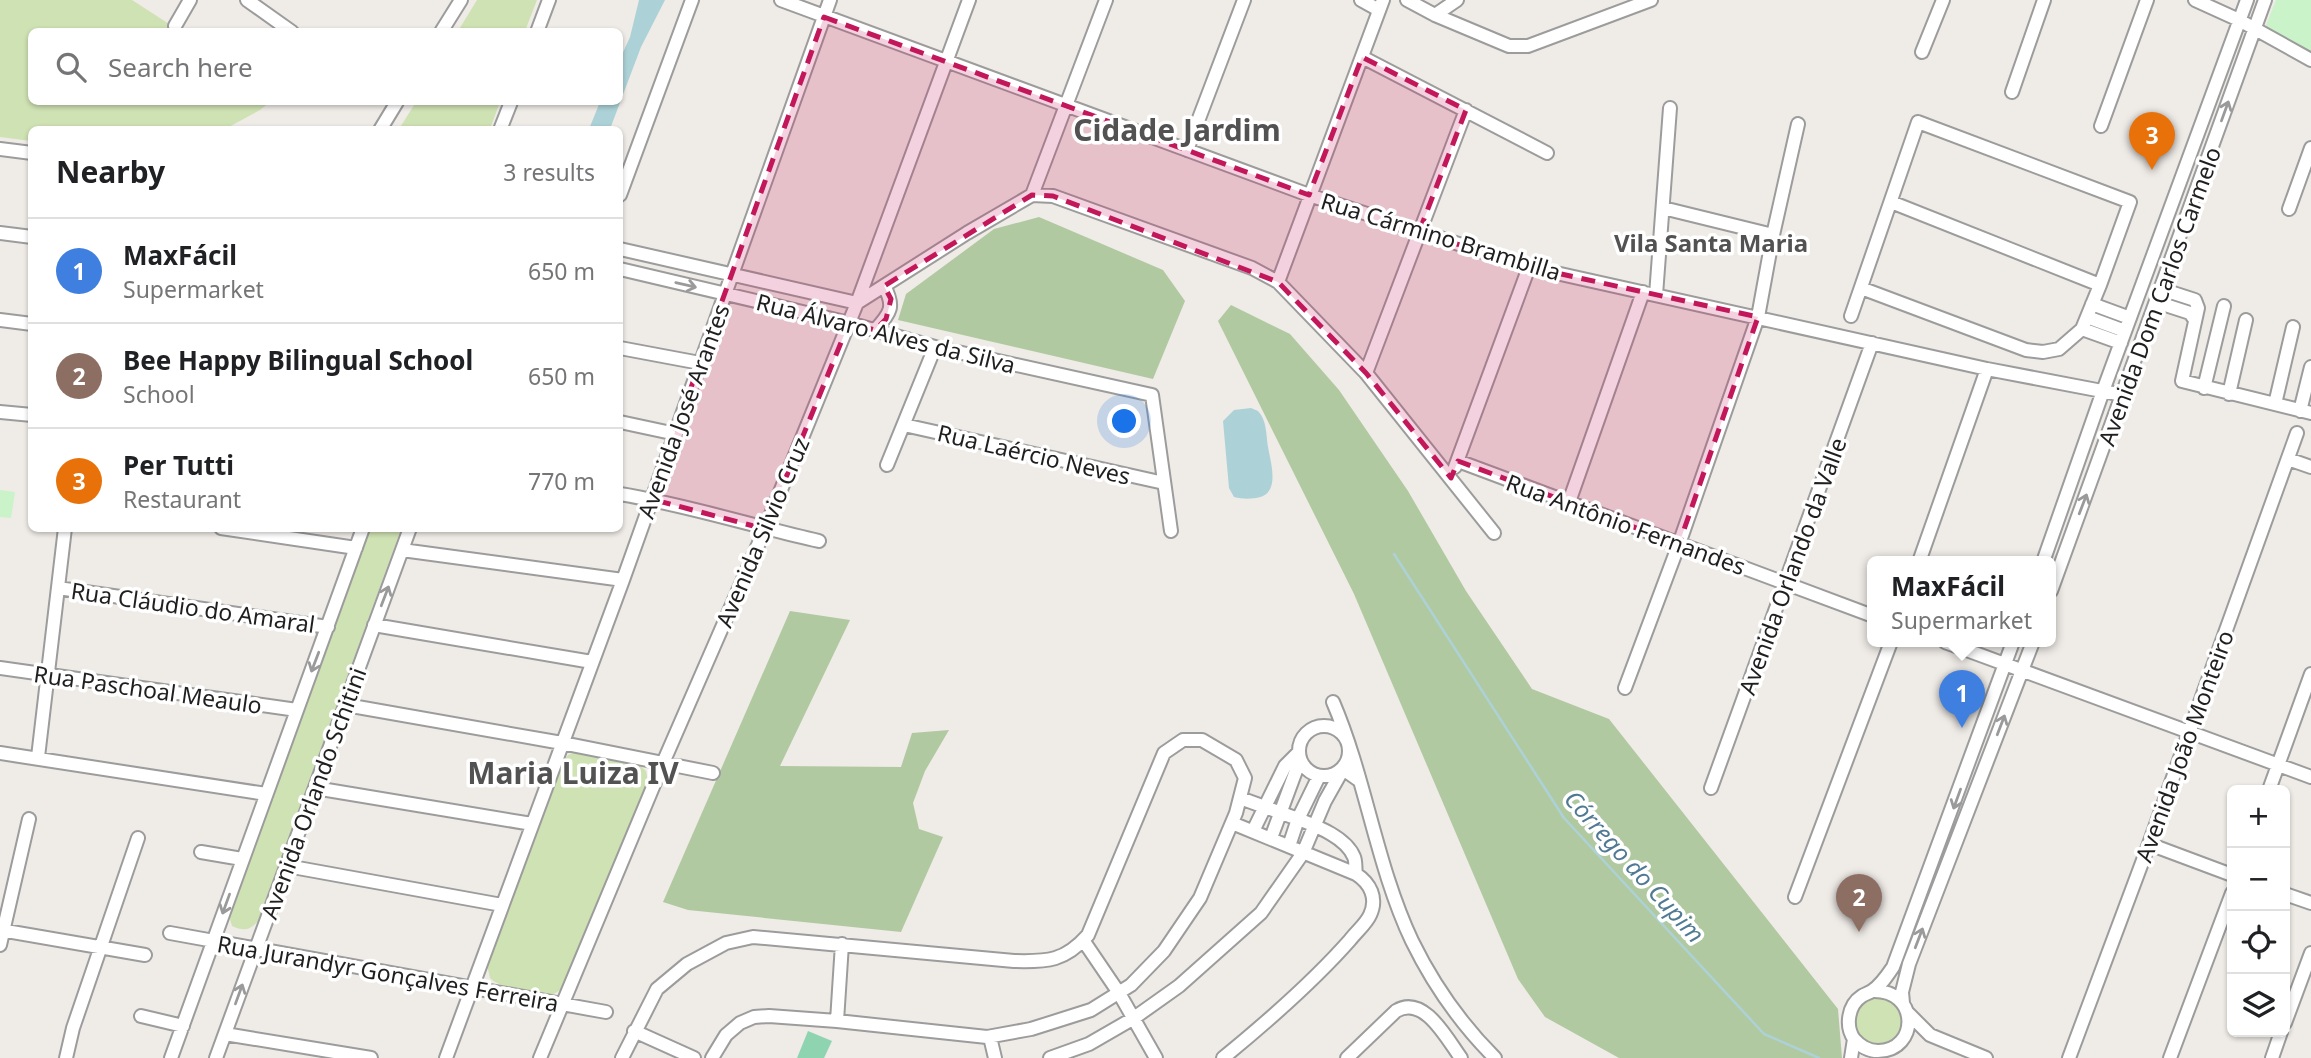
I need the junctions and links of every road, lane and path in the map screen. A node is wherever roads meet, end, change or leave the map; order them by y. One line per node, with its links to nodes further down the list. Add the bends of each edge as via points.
1 (190, 0): 25 (street)
2 (247, 0): 26 (street)
3 (461, 0): 27 (street)
4 (549, 0): 28 (street)
5 (692, 0): 51 (street)
6 (781, 0): 23 (street, Rua Cármino Brambilla)
7 (830, 0): 23 (street, Avenida José Arantes)
8 (969, 0): 32 (street, Avenida Silvio Cruz)
9 (1106, 0): 37 (street)
10 (1244, 0): 46 (street)
11 (1361, 0): 21 (street)
12 (1407, 0): 22 (street)
13 (1457, 0): 22 (street)
14 (1651, 0): 22 (street, via 1528,46 1509,46)
15 (1943, 0): 30 (street)
16 (2044, 0): 34 (street)
17 (2147, 0): 43 (street)
18 (2195, 0): 24 (street)
19 (2247, 0): 24 (street, Avenida Dom Carlos Carmelo)
20 (2265, 0): 29 (street, Avenida Dom Carlos Carmelo)
21 (1381, 5): 31 (street)
22 (1435, 15)
23 (824, 17): 32 (street, Rua Cármino Brambilla); 64 (street, Avenida José Arantes)
24 (2239, 20): 29 (street); 49 (street, Avenida Dom Carlos Carmelo)
25 (175, 26)
26 (286, 28)
27 (444, 28)
28 (538, 28)
29 (2255, 29): 33 (street); 50 (street, Avenida Dom Carlos Carmelo, one-way to 29)
30 (1922, 52)
31 (1362, 57): 39 (street); 53 (street)
32 (946, 60): 37 (street, Rua Cármino Brambilla); 73 (street, Avenida Silvio Cruz)
33 (2311, 60)
34 (2012, 92)
35 (393, 105): 41 (street)
36 (509, 105): 42 (street)
37 (1066, 105): 46 (street, Rua Cármino Brambilla); 52 (street)
38 (1670, 108): 55 (street)
39 (1466, 110): 48 (street); 57 (street)
40 (1798, 124): 59 (street)
41 (382, 126)
42 (501, 126)
43 (2101, 126)
44 (2311, 148): 56 (street)
45 (0, 149): 47 (street)
46 (1187, 150): 53 (street, Rua Cármino Brambilla)
47 (28, 152)
48 (1547, 153)
49 (2185, 169): 50 (street); 78 (street, Avenida Dom Carlos Carmelo)
50 (2202, 175): 69 (street, Avenida Dom Carlos Carmelo)
51 (623, 187)
52 (1032, 195): 65 (street, via 1054,196); 67 (street)
53 (1309, 195): 57 (street, Rua Cármino Brambilla); 65 (street)
54 (1891, 202): 66 (street); 66 (street, via 1919,122 2130,202); 68 (street)
55 (1663, 208): 59 (street); 70 (street)
56 (2289, 209)
57 (1419, 232): 62 (street, Rua Cármino Brambilla); 93 (street)
58 (0, 233): 60 (street)
59 (1773, 235): 76 (street)
60 (28, 236)
61 (623, 250): 64 (street)
62 (1529, 267): 70 (street, Rua Cármino Brambilla); 107 (street)
63 (623, 270): 71 (street, Rua Álvaro Alves da Silva, one-way to 71)
64 (730, 276): 71 (street, Avenida José Arantes); 73 (street)
65 (1278, 282): 93 (street)
66 (2100, 285): 77 (street)
67 (884, 286): 73 (street); 85 (street, via 891,299 890,310)
68 (1861, 288): 75 (street); 77 (street, via 2026,350 2059,349)
69 (2161, 289): 72 (street, Avenida Dom Carlos Carmelo); 80 (street, via 2196,301)
70 (1649, 294): 76 (street, Rua Cármino Brambilla); 114 (street)
71 (725, 295): 82 (street, Rua Álvaro Alves da Silva); 90 (street, Avenida José Arantes)
72 (2156, 302): 80 (street, via 2190,313); 97 (street, Avenida Dom Carlos Carmelo)
73 (857, 303): 82 (street, Avenida Silvio Cruz)
74 (2224, 306): 94 (street)
75 (1852, 316)
76 (1758, 317): 87 (street, Rua Cármino Brambilla); 124 (street)
77 (2087, 317): 78 (street); 86 (street)
78 (2130, 318): 86 (street, Avenida Dom Carlos Carmelo)
79 (0, 320): 83 (street)
80 (2195, 320): 94 (street, via 2182,381)
81 (2246, 320): 96 (street)
82 (849, 323): 85 (street, Rua Álvaro Alves da Silva); 115 (street, Avenida Silvio Cruz)
83 (28, 324)
84 (2294, 327): 98 (street)
85 (875, 330): 88 (street, Rua Álvaro Alves da Silva)
86 (2123, 337): 95 (street, Avenida Dom Carlos Carmelo)
87 (1872, 343): 92 (street, Rua Cármino Brambilla); 132 (street, Avenida Orlando da Valle)
88 (935, 347): 103 (street); 111 (street, Rua Álvaro Alves da Silva, via 1152,396)
89 (623, 349): 90 (street)
90 (699, 363): 105 (street, Avenida José Arantes)
91 (2311, 367): 100 (street)
92 (1987, 369): 95 (street, Rua Cármino Brambilla); 128 (street)
93 (1366, 373): 110 (street)
94 (2204, 388): 96 (street)
95 (2103, 391): 97 (street, Rua Cármino Brambilla); 123 (street, Avenida Dom Carlos Carmelo)
96 (2228, 394): 98 (street)
97 (2123, 396): 126 (street, Avenida Dom Carlos Carmelo, one-way to 97)
98 (2275, 404): 100 (street)
99 (0, 412): 101 (street)
100 (2306, 412)
101 (28, 415)
102 (623, 423): 105 (street)
103 (904, 425): 108 (street); 111 (street, Rua Laércio Neves)
104 (2297, 433): 106 (street, Avenida João Monteiro)
105 (676, 434): 113 (street, Avenida José Arantes)
106 (2288, 459): 109 (street); 151 (street, Avenida João Monteiro)
107 (1458, 461): 110 (street); 114 (street, Rua Antônio Fernandes)
108 (887, 465)
109 (2311, 467)
110 (1451, 478): 121 (street)
111 (1164, 483): 116 (street)
112 (623, 494): 113 (street)
113 (651, 499): 115 (street); 131 (street, Avenida José Arantes)
114 (1569, 502): 124 (street, Rua Antônio Fernandes)
115 (765, 529): 122 (street); 157 (street, Avenida Silvio Cruz)
116 (1171, 531)
117 (65, 532): 133 (street)
118 (248, 532): 125 (street)
119 (362, 532): 125 (street, Avenida Orlando Schitini)
120 (409, 532): 127 (street, Avenida Orlando Schitini)
121 (1494, 533)
122 (819, 541)
123 (2050, 542): 126 (street); 129 (street, Avenida Dom Carlos Carmelo)
124 (1679, 544): 132 (street, Rua Antônio Fernandes); 147 (street)
125 (356, 548): 136 (street, Avenida Orlando Schitini)
126 (2067, 548): 130 (street, Avenida Dom Carlos Carmelo)
127 (402, 550): 131 (street); 135 (street, Avenida Orlando Schitini, one-way to 127)
128 (1921, 556)
129 (2045, 556)
130 (2056, 578)
131 (623, 580): 141 (street, Avenida José Arantes)
132 (1786, 583): 134 (street, Rua Antônio Fernandes); 166 (street, Avenida Orlando da Valle)
133 (58, 587): 136 (street, Rua Cláudio do Amaral); 146 (street)
134 (1867, 614)
135 (374, 625): 141 (street); 148 (street, Avenida Orlando Schitini)
136 (328, 626): 149 (street, Avenida Orlando Schitini, one-way to 149)
137 (1889, 647): 188 (street)
138 (1959, 647): 142 (street)
139 (2012, 647): 142 (street)
140 (2031, 647): 144 (street)
141 (592, 662): 152 (street, Avenida José Arantes)
142 (2006, 664): 144 (street); 203 (street, one-way to 203, via 1893,967)
143 (0, 668): 146 (street, Rua Paschoal Meaulo)
144 (2022, 671): 151 (street); 206 (street, one-way to 144, via 1903,987 1909,964)
145 (2311, 674): 158 (street)
146 (46, 675): 149 (street, Rua Paschoal Meaulo); 156 (street)
147 (1625, 688)
148 (346, 705): 152 (street); 165 (street, Avenida Orlando Schitini)
149 (297, 710): 167 (street, Avenida Orlando Schitini)
150 (1325, 726): 153 (street, via 1340,732); 153 (street, via 1334,714 1333,702); 155 (street, via 1304,736)
151 (2189, 733): 158 (street); 179 (street, Avenida João Monteiro)
152 (562, 743): 157 (street); 174 (street, Avenida José Arantes)
153 (1349, 745): 159 (street); 163 (street)
154 (0, 753): 156 (street)
155 (1300, 756): 161 (street, via 1305,768); 169 (street, via 1285,766); 170 (street)
156 (37, 757): 167 (street)
157 (663, 763): 160 (street); 205 (street, Avenida Silvio Cruz)
158 (2278, 765): 162 (street); 164 (street)
159 (1343, 769): 161 (street); 163 (street); 175 (street)
160 (713, 773)
161 (1319, 776): 172 (street)
162 (2311, 777)
163 (1360, 781): 235 (street, via 1412,939 1450,1005)
164 (2271, 785)
165 (315, 788): 174 (street); 184 (street, Avenida Orlando Schitini)
166 (1711, 788)
167 (266, 794): 183 (street, Avenida Orlando Schitini)
168 (1240, 799): 169 (street); 173 (street); 194 (street, via 1245,778 1236,760 1218,748 1202,740 1183,740 1164,752)
169 (1266, 807): 170 (street); 176 (street)
170 (1281, 812): 172 (street); 178 (street)
171 (29, 819): 192 (street)
172 (1298, 819): 175 (street); 180 (street)
173 (1232, 823): 176 (street); 204 (street, via 1199,898 1164,951)
174 (532, 824): 190 (street, Avenida José Arantes)
175 (1315, 826): 182 (street); 186 (street, via 1341,841 1354,856)
176 (1253, 831): 178 (street)
177 (138, 838): 198 (street)
178 (1271, 838): 180 (street)
179 (2149, 844): 185 (street); 239 (street, Avenida João Monteiro)
180 (1289, 846): 182 (street)
181 (201, 852): 183 (street)
182 (1303, 853): 186 (street); 210 (street, via 1261,913 1179,986)
183 (242, 859): 195 (street, Avenida Orlando Schitini, one-way to 195)
184 (287, 866): 190 (street); 199 (street, Avenida Orlando Schitini)
185 (2227, 873)
186 (1356, 874): 232 (street, via 1367,881 1374,901 1370,916 1337,955)
187 (2290, 896): 189 (street)
188 (1795, 897)
189 (2311, 903)
190 (502, 905): 202 (street, Avenida José Arantes)
191 (2227, 906): 240 (street)
192 (2, 930): 197 (street); 198 (street)
193 (170, 933): 195 (street, Rua Jurandyr Gonçalves Ferreira)
194 (1083, 940): 196 (street, via 1075,950 1048,962); 204 (street)
195 (212, 942): 199 (street, Rua Jurandyr Gonçalves Ferreira); 212 (street, Avenida Orlando Schitini)
196 (842, 944): 211 (street); 213 (street, via 753,937 726,943 687,964 657,989)
197 (0, 945)
198 (101, 948): 201 (street); 220 (street)
199 (256, 949): 202 (street, Rua Jurandyr Gonçalves Ferreira); 214 (street, Avenida Orlando Schitini, one-way to 199)
200 (2311, 953): 207 (street)
201 (145, 955)
202 (472, 988): 205 (street, Rua Jurandyr Gonçalves Ferreira); 224 (street, Avenida José Arantes)
203 (1872, 991): 206 (street, via 1895,995); 218 (street, via 1853,1005 1849,1028)
204 (1119, 993): 210 (street); 216 (street, via 1091,1010)
205 (562, 1005): 208 (street, Rua Jurandyr Gonçalves Ferreira); 225 (street, Avenida Silvio Cruz)
206 (1906, 1008): 215 (street); 219 (street, via 1909,1025)
207 (2290, 1010)
208 (606, 1012)
209 (141, 1016): 212 (street)
210 (1134, 1018): 230 (street, via 1089,1044); 231 (street)
211 (837, 1021): 216 (street); 228 (street, via 754,1017 726,1035)
212 (183, 1026): 221 (street, Avenida Orlando Schitini)
213 (634, 1031): 226 (street); 227 (street)
214 (225, 1034): 222 (street, Avenida Orlando Schitini); 223 (street)
215 (1930, 1035): 219 (street); 238 (street)
216 (990, 1037): 229 (street)
217 (2279, 1037): 241 (street)
218 (1854, 1039): 219 (street, via 1874,1051); 236 (street)
219 (1900, 1041): 237 (street)
220 (66, 1058)
221 (171, 1058)
222 (216, 1058)
223 (371, 1058)
224 (446, 1058)
225 (540, 1058)
226 (622, 1058)
227 (694, 1058)
228 (712, 1058)
229 (995, 1058)
230 (1050, 1058)
231 (1156, 1058)
232 (1223, 1058)
233 (1347, 1058): 234 (street, via 1404,1007 1422,1010)
234 (1461, 1058)
235 (1495, 1058)
236 (1851, 1058)
237 (1886, 1058)
238 (1986, 1058)
239 (2068, 1058)
240 (2170, 1058)
241 (2272, 1058)

